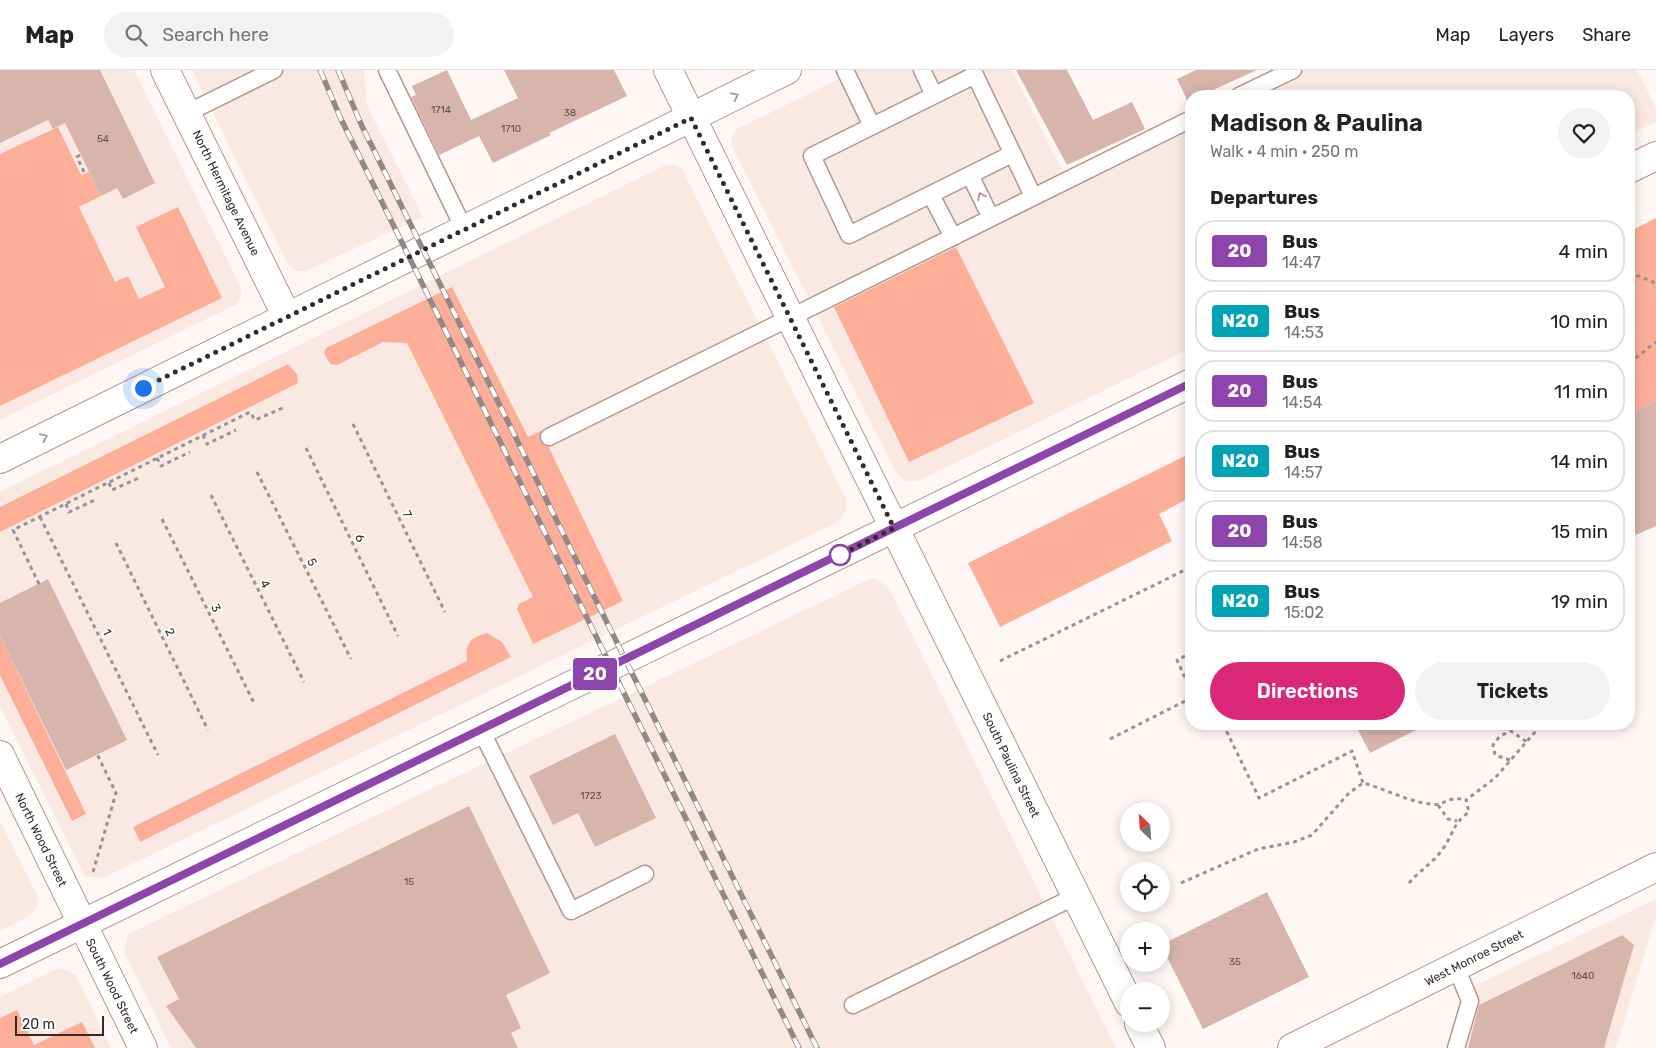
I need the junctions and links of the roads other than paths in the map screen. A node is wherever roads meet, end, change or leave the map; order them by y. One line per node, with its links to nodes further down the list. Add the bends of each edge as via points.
1 (166, 70): 12 (street, North Hermitage Avenue)
2 (274, 70): 12 (lane)
3 (387, 70): 23 (lane)
4 (668, 70): 13 (street, South Paulina Street)
5 (787, 70): 13 (street, one-way to 5)
6 (846, 70): 15 (lane)
7 (922, 70): 11 (lane)
8 (1292, 70): 10 (lane)
9 (974, 72): 11 (lane); 16 (lane)
10 (1251, 90)
11 (934, 95): 15 (lane)
12 (187, 113): 25 (street, North Hermitage Avenue)
13 (691, 118): 23 (street); 26 (street, South Paulina Street)
14 (1185, 122): 21 (lane)
15 (872, 126): 20 (lane, via 812,156 850,235)
16 (1012, 154): 19 (lane); 21 (lane)
17 (1656, 156): 18 (street)
18 (1635, 166)
19 (970, 175): 20 (lane); 22 (lane, one-way to 19)
20 (931, 195): 24 (lane)
21 (1033, 196): 22 (lane)
22 (991, 218): 24 (lane)
23 (464, 229): 25 (street)
24 (953, 238): 26 (lane)
25 (286, 317): 29 (street, one-way to 25)
26 (790, 317): 28 (lane); 30 (street, South Paulina Street)
27 (1185, 386): 30 (street)
28 (549, 437)
29 (0, 459)
30 (894, 528): 31 (street); 35 (street, South Paulina Street)
31 (481, 730): 34 (lane, via 571,911); 36 (street)
32 (0, 755): 36 (street, North Wood Street)
33 (1656, 867): 38 (street, West Monroe Street)
34 (645, 874)
35 (1076, 896): 39 (street, South Paulina Street); 40 (lane)
36 (82, 924): 37 (street); 42 (street, South Wood Street)
37 (0, 964)
38 (1456, 966): 44 (street, West Monroe Street); 45 (lane, via 1470,1001)
39 (1120, 985)
40 (853, 1005)
41 (1143, 1032): 43 (street)
42 (143, 1048)
43 (1151, 1048)
44 (1292, 1048)
45 (1456, 1048)

